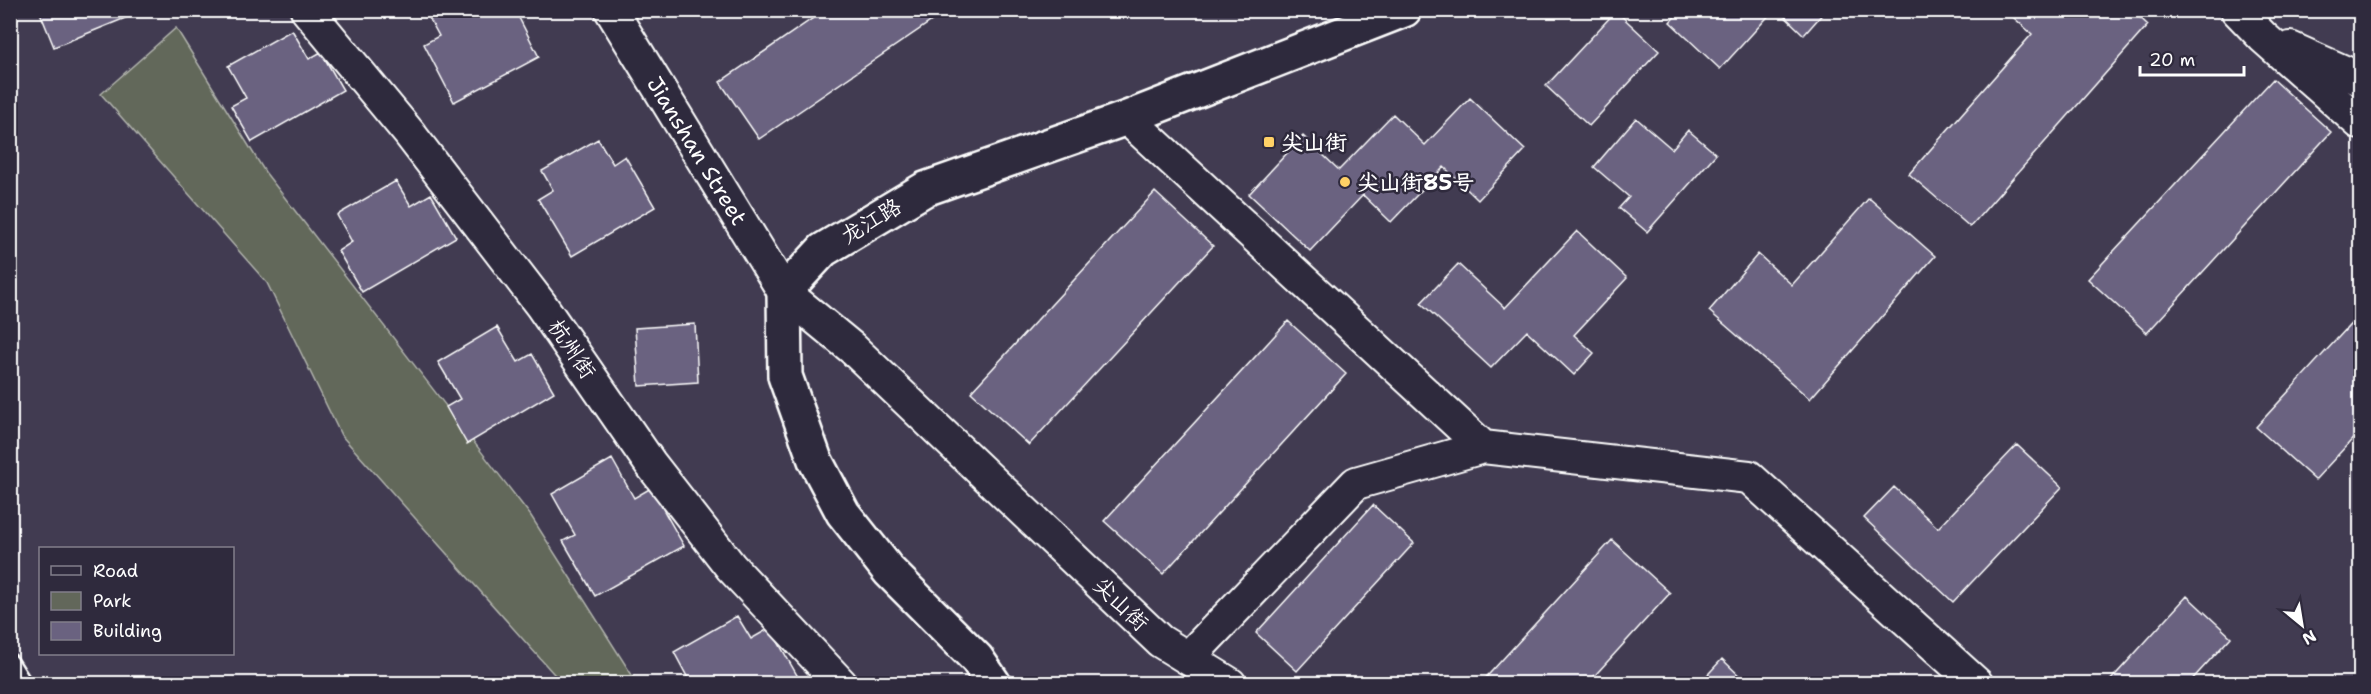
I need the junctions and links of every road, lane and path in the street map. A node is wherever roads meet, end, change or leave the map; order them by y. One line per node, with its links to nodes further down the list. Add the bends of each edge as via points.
1 (307, 10): 14 (street, 杭州街, via 409,133 541,304 650,464 731,567)
2 (611, 10): 9 (street, Jianshan Street)
3 (1404, 10): 7 (street, 龙江路)
4 (2237, 10): 5 (street)
5 (2263, 37): 6 (street); 8 (street)
6 (2361, 79)
7 (1127, 118): 9 (street, 龙江路, via 925,189 823,250); 10 (street)
8 (2361, 123)
9 (784, 292): 11 (street, 尖山街, via 852,348 1160,641); 15 (street, via 785,376 815,460 843,513 889,571 977,659)
10 (1483, 447): 11 (street, via 1356,483); 17 (street, via 1749,477)
11 (1188, 658): 16 (street, 尖山街)
12 (10, 662): 13 (lane)
13 (24, 684)
14 (841, 684)
15 (994, 684)
16 (1230, 684)
17 (1977, 684)

